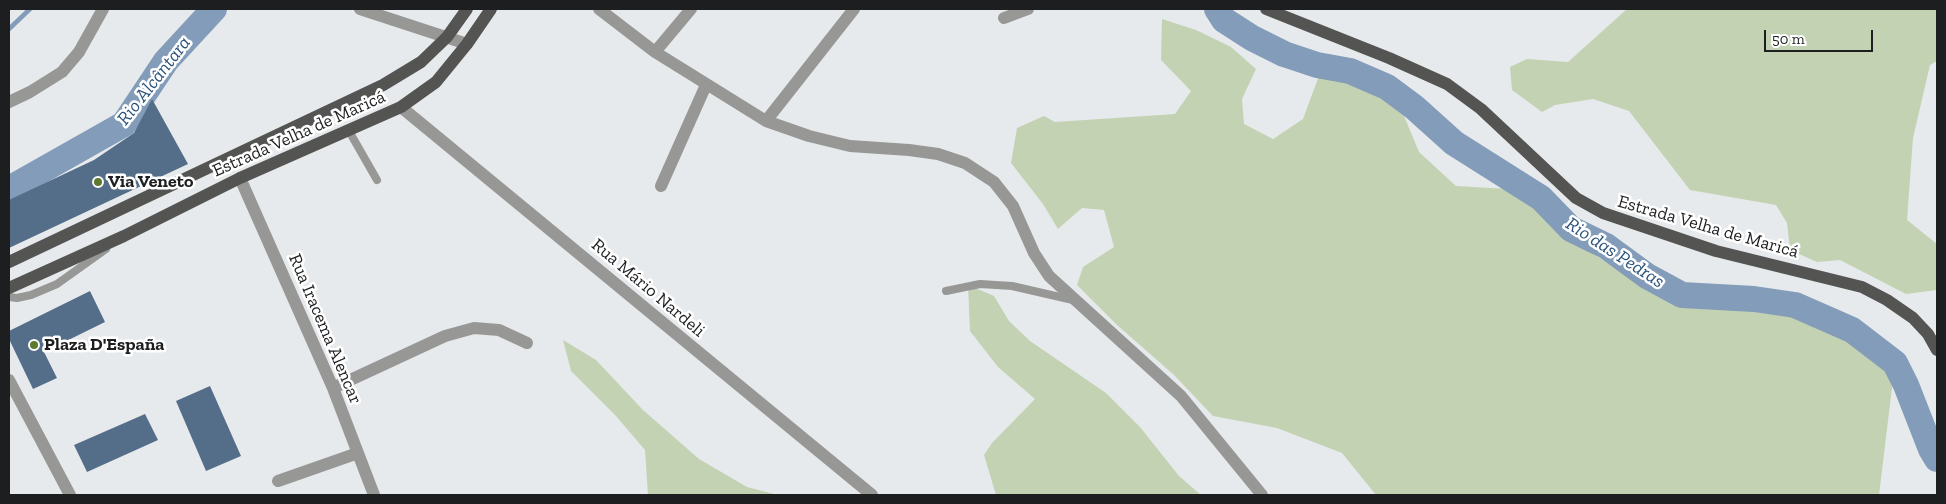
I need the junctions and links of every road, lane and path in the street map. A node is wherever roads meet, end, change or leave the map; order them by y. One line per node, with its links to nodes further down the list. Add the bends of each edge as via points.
1 (103, 9): 15 (street, via 78,52 62,72)
2 (360, 9): 11 (street)
3 (467, 9): 11 (main road, Estrada Velha de Maricá)
4 (491, 9): 12 (main road, Estrada Velha de Maricá)
5 (600, 9): 13 (street)
6 (691, 9): 13 (street)
7 (854, 9): 17 (street)
8 (1028, 9): 10 (street)
9 (1266, 9): 29 (main road, Estrada Velha de Maricá, via 1447,84 1481,109 1576,198 1602,213 1716,251 1862,287 1913,318)
10 (1004, 18)
11 (446, 38): 12 (street); 23 (main road, Estrada Velha de Maricá, via 421,62 383,86)
12 (467, 44): 16 (main road, Estrada Velha de Maricá, via 436,82)
13 (655, 52): 14 (street)
14 (706, 85): 17 (street); 21 (street)
15 (9, 102)
16 (401, 107): 18 (main road, Estrada Velha de Maricá); 36 (street, Rua Mário Nardeli)
17 (766, 121): 27 (street, via 850,146 938,154 966,163 994,182 1013,206 1034,253 1049,276)
18 (348, 131): 19 (main road, Estrada Velha de Maricá); 20 (lane)
19 (240, 178): 22 (main road, Estrada Velha de Maricá); 31 (street, Rua Iracema Alencar)
20 (377, 180)
21 (661, 186)
22 (124, 236): 24 (main road, Estrada Velha de Maricá); 26 (lane, via 57,284 31,295)
23 (9, 262)
24 (9, 288)
25 (946, 291): 27 (lane, via 980,284 1012,286)
26 (9, 297)
27 (1075, 300): 37 (street, via 1180,396)
28 (527, 343): 31 (street, via 499,330 474,328 445,336)
29 (1937, 350)
30 (9, 380): 34 (street)
31 (332, 388): 32 (street, Rua Iracema Alencar)
32 (358, 453): 33 (street); 35 (street, Rua Iracema Alencar)
33 (278, 480)
34 (70, 495)
35 (374, 495)
36 (872, 495)
37 (1262, 495)

